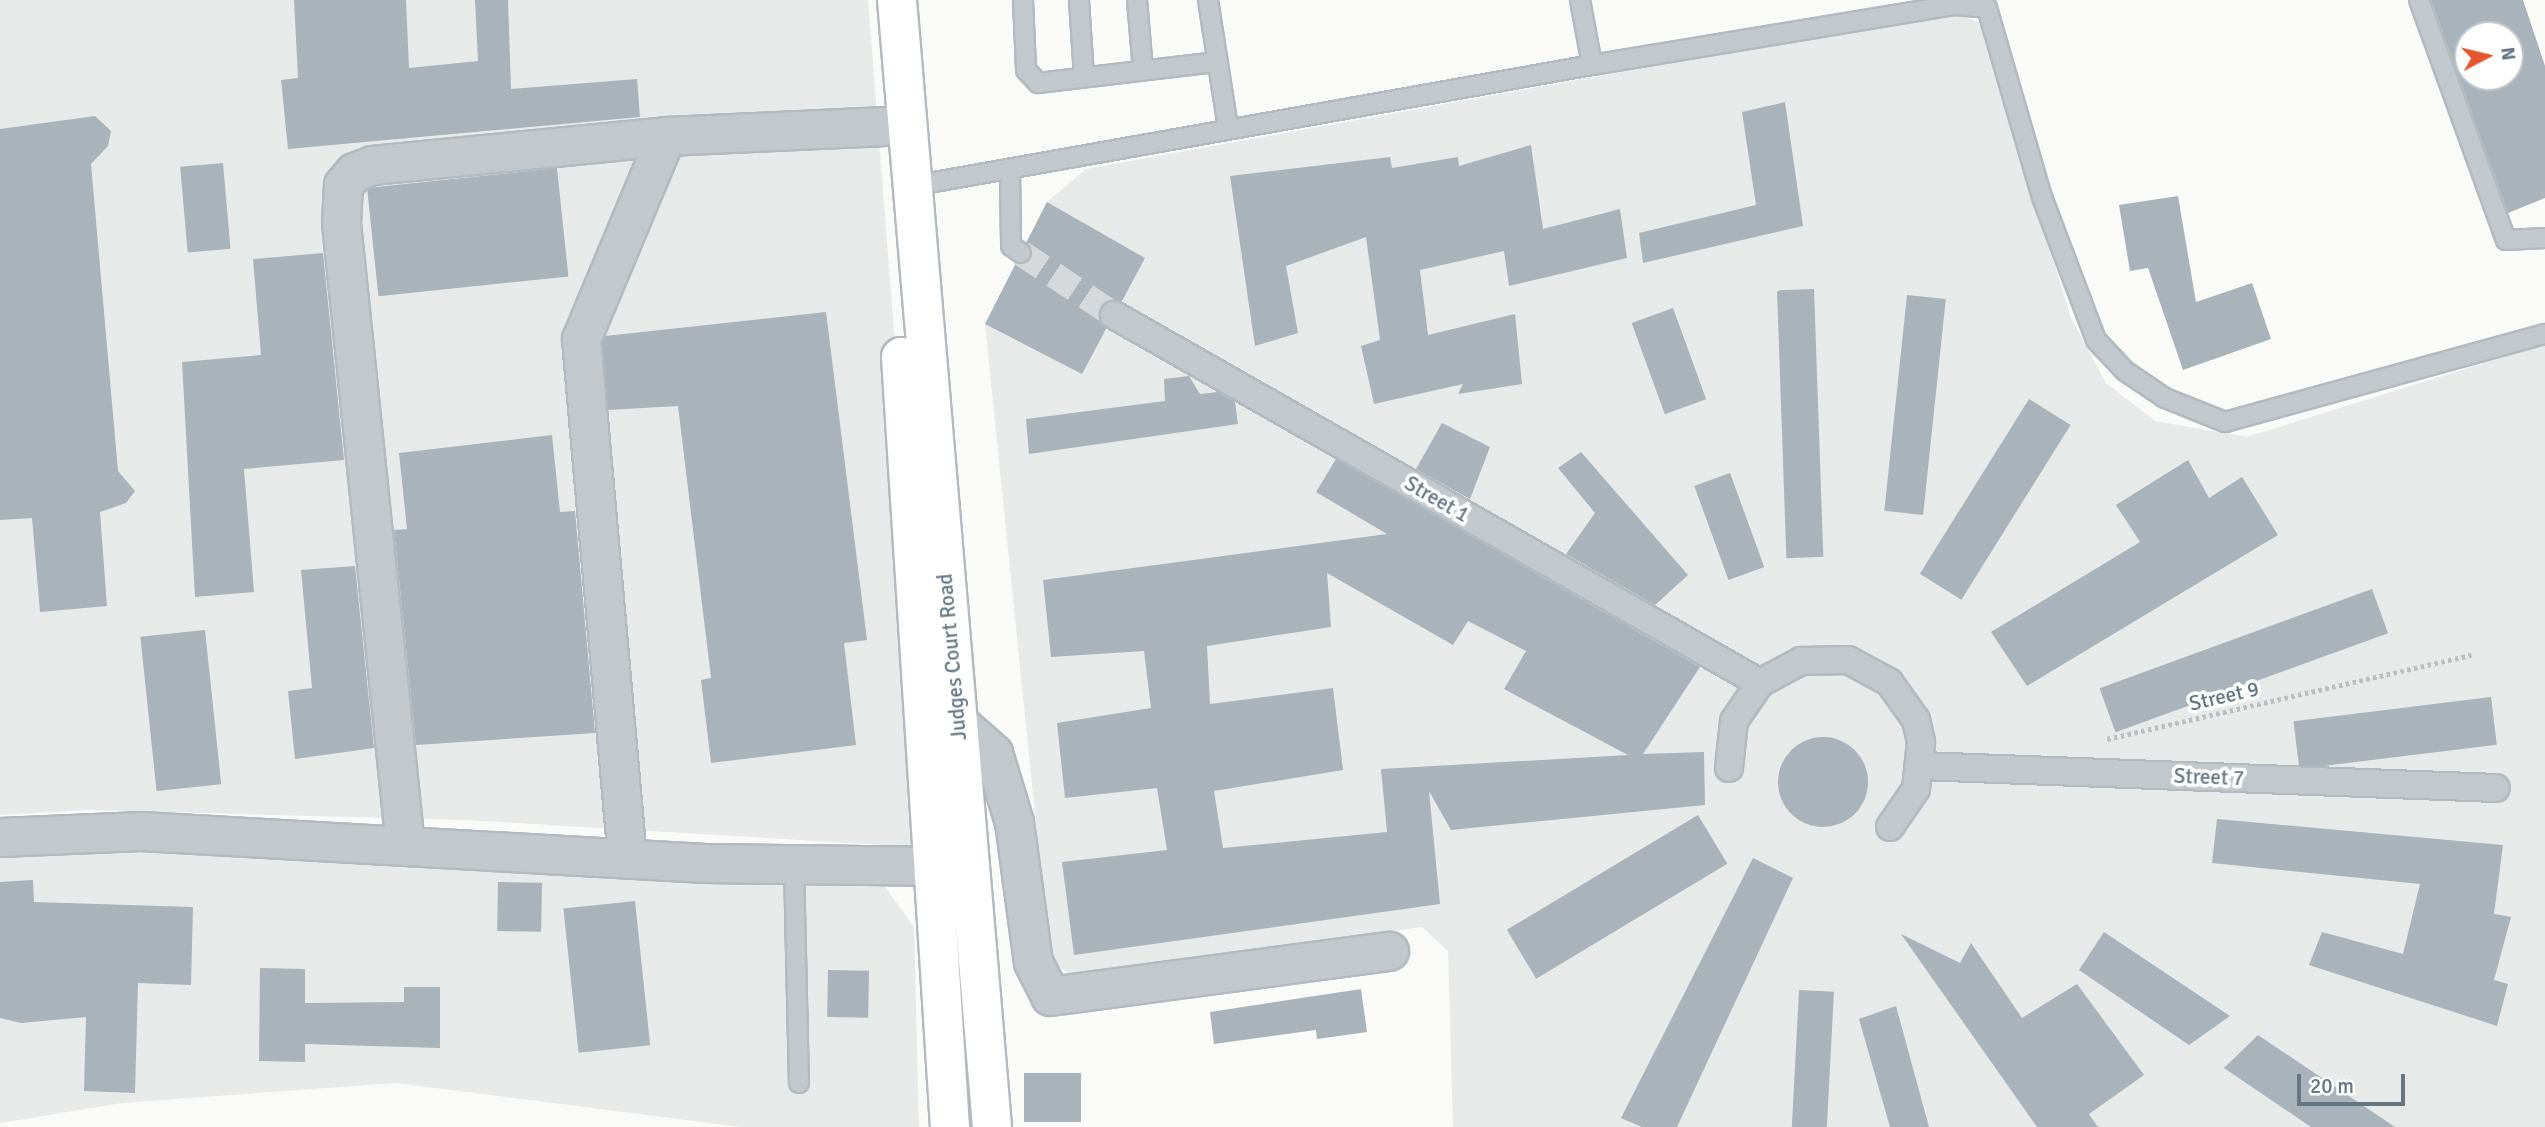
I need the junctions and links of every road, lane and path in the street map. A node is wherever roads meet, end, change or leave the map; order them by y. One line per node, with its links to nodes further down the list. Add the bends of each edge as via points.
1 (876, 0): 13 (main road, Judges Court Road)
2 (897, 0): 17 (main road, Judges Court Road)
3 (1023, 0): 12 (lane, via 1028,79)
4 (1079, 0): 12 (lane)
5 (1138, 0): 11 (lane)
6 (1208, 0): 9 (lane)
7 (1580, 0): 10 (lane)
8 (2419, 0): 18 (lane, via 2506,240)
9 (1217, 62): 11 (lane); 14 (lane)
10 (1592, 65): 14 (lane); 21 (lane, via 1955,5 1987,8 2042,197 2095,340 2165,398 2225,422)
11 (1143, 70): 12 (lane)
12 (1084, 77)
13 (886, 126): 15 (street); 34 (main road, Judges Court Road, via 930,825)
14 (1228, 128): 16 (lane)
15 (666, 135): 31 (street, via 372,165 354,172 343,185 341,222); 32 (street, via 581,339)
16 (1010, 171): 17 (lane); 19 (lane, via 1011,246)
17 (912, 186): 24 (main road, Judges Court Road)
18 (2545, 238)
19 (1021, 253)
20 (1114, 315): 23 (street, Street 1)
21 (2545, 334)
22 (2471, 655): 25 (path, Street 9)
23 (1760, 683): 26 (street, via 1801,661 1836,659 1869,668 1889,682 1916,720); 27 (street, via 1734,721)
24 (958, 722): 34 (main road, Judges Court Road); 35 (street, via 993,752 1014,822 1033,961 1050,996)
25 (2092, 743)
26 (1921, 766): 28 (street, Street 7); 29 (street, via 1916,789)
27 (1729, 768)
28 (2496, 788)
29 (1890, 827)
30 (0, 837): 31 (street, via 96,830)
31 (405, 846): 32 (street)
32 (627, 859): 33 (street)
33 (794, 865): 34 (street); 36 (lane)
34 (953, 866): 37 (main road, Judges Court Road); 38 (main road, Judges Court Road)
35 (1389, 951)
36 (799, 1083)
37 (950, 1123)
38 (992, 1124)

